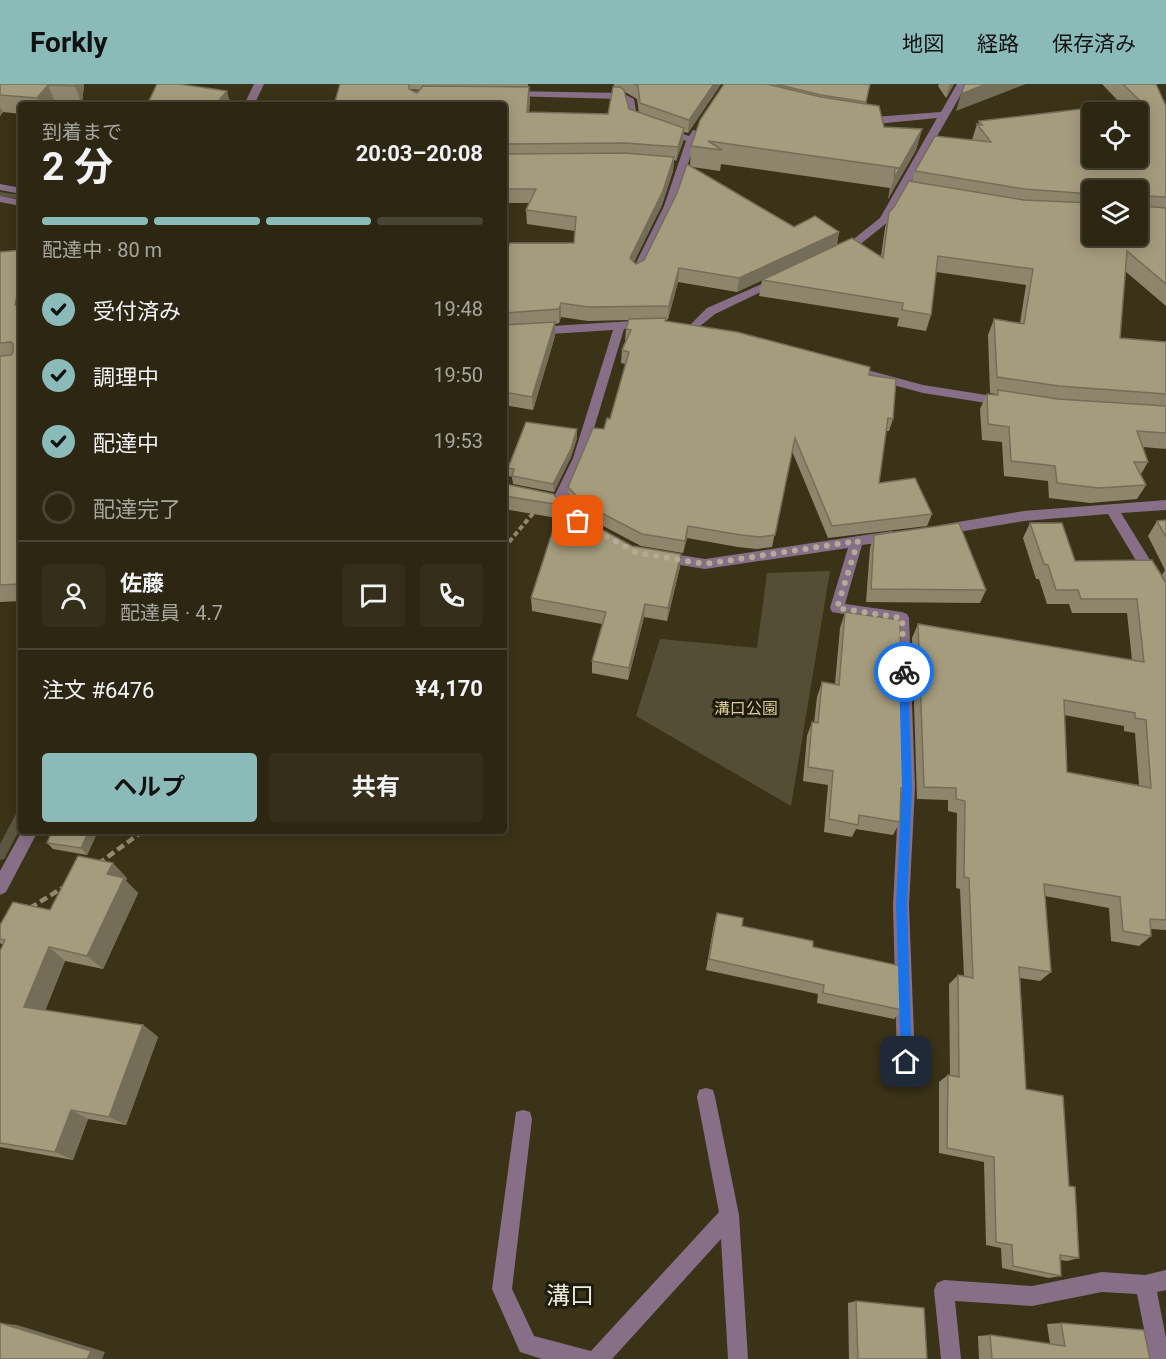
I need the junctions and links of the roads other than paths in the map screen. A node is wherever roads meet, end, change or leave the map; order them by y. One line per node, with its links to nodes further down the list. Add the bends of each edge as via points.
1 (259, 84): 7 (street)
2 (367, 84): 6 (street, via 365,92 419,93)
3 (962, 84): 8 (street)
4 (495, 94): 11 (street, via 622,96 631,101 632,119)
5 (430, 95): 6 (street)
6 (418, 100)
7 (250, 102)
8 (944, 115): 9 (street, via 876,121); 18 (street, via 906,190 884,220)
9 (850, 118)
10 (702, 123): 11 (street)
11 (691, 140): 13 (street)
12 (670, 166): 13 (street)
13 (682, 166): 19 (street, via 669,206)
14 (0, 187): 15 (street)
15 (18, 190)
16 (0, 199): 17 (street)
17 (18, 202)
18 (834, 254)
19 (636, 273)
20 (793, 273): 23 (street, via 711,311)
21 (660, 324): 22 (street)
22 (620, 325): 24 (street); 28 (street, via 579,458)
23 (694, 327)
24 (507, 333)
25 (832, 364): 26 (street, via 924,389)
26 (1016, 404)
27 (544, 498): 28 (street)
28 (559, 501): 31 (street)
29 (1166, 504): 30 (street)
30 (1111, 507): 32 (street, via 985,521); 36 (street)
31 (572, 514)
32 (924, 533)
33 (903, 535): 34 (street)
34 (858, 541): 35 (street, via 705,564); 39 (street, via 837,608 902,618 907,788 901,905)
35 (648, 555)
36 (1166, 598)
37 (28, 834): 38 (street)
38 (0, 887)
39 (906, 1062)
40 (706, 1097): 42 (street)
41 (523, 1119): 45 (street, via 502,1289 527,1345)
42 (729, 1215): 46 (street); 47 (street)
43 (1166, 1280): 44 (street)
44 (1145, 1285): 48 (street, via 1102,1282 1032,1296 944,1290); 49 (street)
45 (585, 1359)
46 (598, 1359)
47 (738, 1359)
48 (951, 1359)
49 (1160, 1359)

